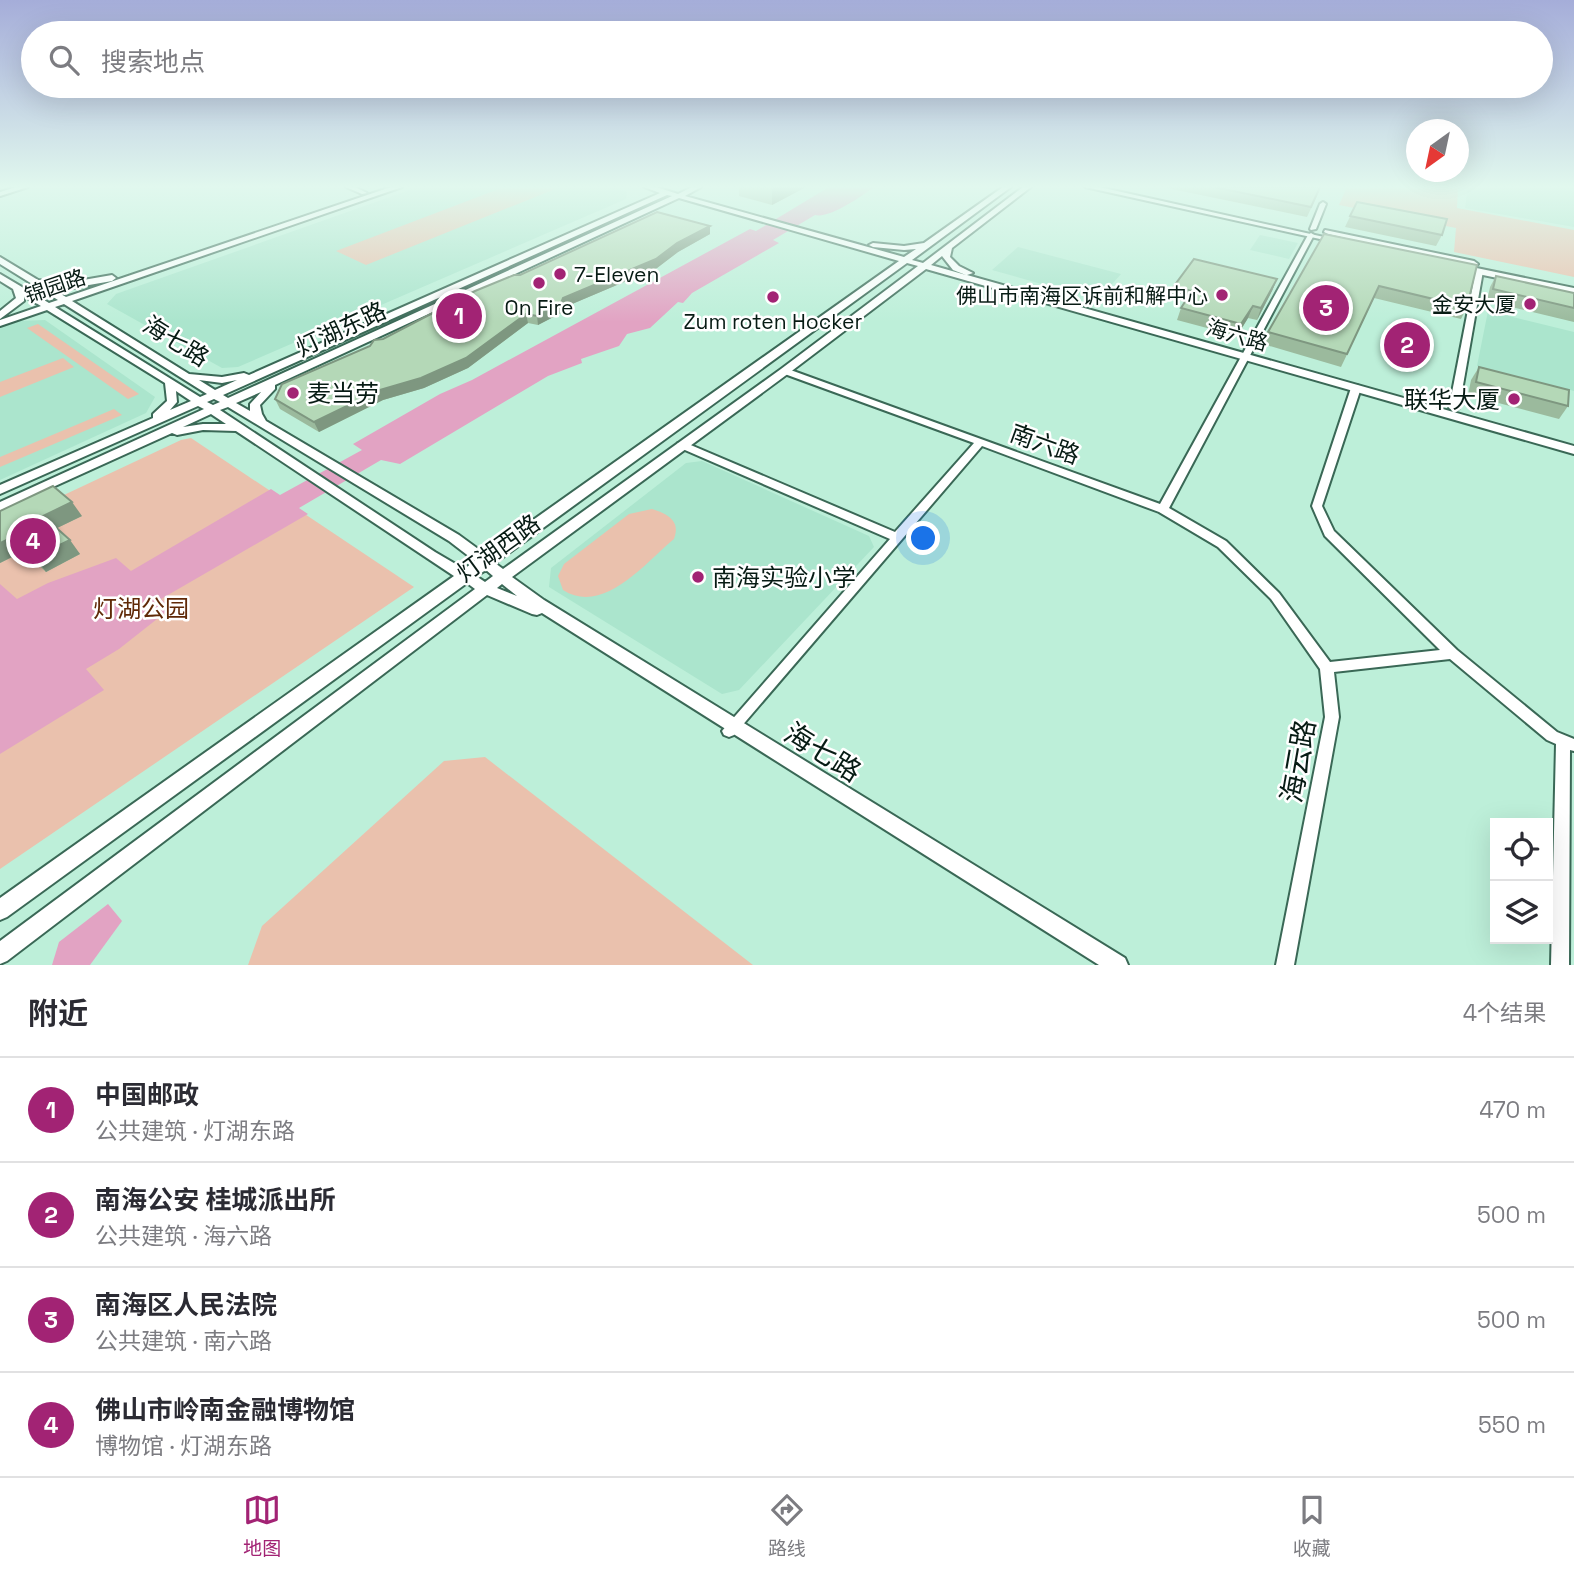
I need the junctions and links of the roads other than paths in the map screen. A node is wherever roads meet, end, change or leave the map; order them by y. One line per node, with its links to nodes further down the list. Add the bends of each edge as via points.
1 (253, 232): 18 (main road, 锦园路)
2 (261, 232): 18 (main road, 锦园路)
3 (578, 232): 31 (main road, 灯湖东路)
4 (599, 232): 34 (main road, 灯湖东路)
5 (813, 232): 10 (main road, 海六路)
6 (948, 232): 9 (main road, 灯湖西路)
7 (969, 232): 11 (main road, 灯湖西路)
8 (1312, 232): 14 (main road); 21 (main road); 30 (street)
9 (932, 244): 10 (main road); 13 (main road, 灯湖西路)
10 (864, 246): 13 (main road, 海六路); 15 (main road)
11 (948, 248): 13 (main road, 灯湖西路); 16 (main road, via 946,257)
12 (0, 260): 20 (main road, 海七路)
13 (917, 261): 15 (main road, 灯湖西路); 16 (main road, 海六路); 19 (main road, 灯湖西路)
14 (1479, 271): 23 (main road); 39 (street)
15 (887, 274): 53 (main road, 灯湖西路)
16 (966, 276): 19 (main road, via 936,274); 30 (main road, 海六路)
17 (0, 277): 22 (main road)
18 (122, 278): 20 (main road, via 66,286); 24 (main road, 锦园路); 27 (main road, via 90,303)
19 (904, 280): 32 (main road, 灯湖西路)
20 (34, 281): 24 (main road, 海七路)
21 (1574, 285)
22 (17, 287): 25 (main road); 26 (main road, via 19,303)
23 (1574, 291)
24 (62, 299): 25 (main road, 锦园路); 27 (main road, 海七路)
25 (45, 305): 26 (main road, 锦园路); 28 (main road); 29 (main road, 锦园路)
26 (0, 317)
27 (90, 317): 33 (main road, 海七路)
28 (72, 323): 29 (main road, via 38,316); 35 (main road)
29 (0, 324)
30 (1247, 354): 36 (main road, 海六路); 39 (main road, 海六路); 51 (street)
31 (272, 369): 33 (main road, via 222,380); 37 (main road, 灯湖东路)
32 (785, 371): 44 (street); 45 (main road, 灯湖西路)
33 (186, 375): 37 (main road, 海七路)
34 (292, 375): 37 (main road, 灯湖东路); 40 (main road, via 258,399 255,410)
35 (170, 382): 38 (main road); 42 (main road, via 174,395 168,407)
36 (1356, 388): 47 (main road, 海六路); 57 (street, via 1317,506 1329,533)
37 (221, 399): 38 (main road, 灯湖东路); 40 (main road, 海七路)
38 (205, 406): 41 (main road); 42 (main road, 灯湖东路); 46 (main road, 灯湖东路)
39 (1454, 408): 43 (main road, 海六路)
40 (262, 424): 48 (main road, 海七路)
41 (237, 428): 46 (main road, via 195,428); 54 (main road, 海七路)
42 (120, 436): 49 (main road, 灯湖东路)
43 (1574, 441)
44 (980, 442): 51 (street, 南六路); 52 (street, 南六路)
45 (682, 445): 52 (street); 55 (main road, 灯湖西路)
46 (133, 446): 50 (main road, 灯湖东路)
47 (1574, 450)
48 (327, 461): 53 (main road)
49 (0, 490)
50 (0, 507)
51 (1163, 509): 58 (street, via 1222,544 1275,596)
52 (896, 537): 59 (street, 南六路)
53 (486, 559): 54 (main road, 灯湖西路); 55 (main road)
54 (464, 575): 56 (main road, 海七路); 61 (main road, 灯湖西路)
55 (504, 578): 56 (main road, 灯湖西路); 59 (main road, 海七路)
56 (487, 589): 59 (main road, 海七路, via 532,607); 62 (main road, 灯湖西路)
57 (1451, 654): 58 (street); 60 (street, via 1552,736)
58 (1327, 668): 65 (street, 海云路, via 1332,717)
59 (731, 729): 63 (main road, 海七路); 64 (main road, 海七路)
60 (1568, 743): 66 (street)
61 (6, 906)
62 (0, 954)
63 (1103, 965)
64 (1118, 965)
65 (1285, 965)
66 (1560, 965)

